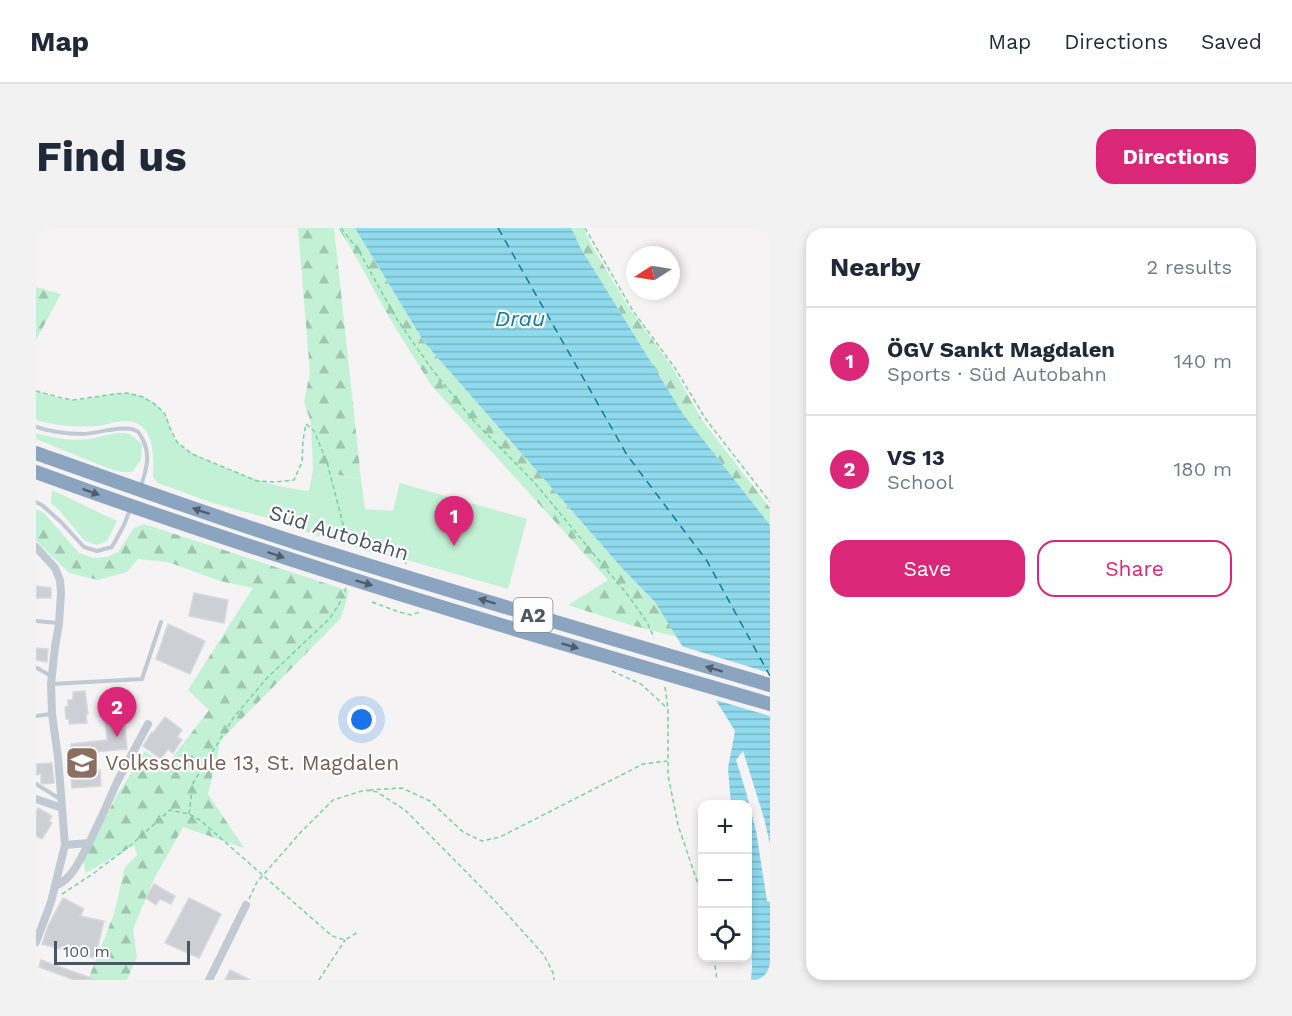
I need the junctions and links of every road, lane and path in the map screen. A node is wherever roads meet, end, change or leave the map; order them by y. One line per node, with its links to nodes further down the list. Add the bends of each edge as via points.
1 (341, 228): 16 (path, via 359,250 396,318 434,372 473,420 534,482 627,594 647,621)
2 (585, 228): 8 (path, via 633,311 675,368 705,418)
3 (36, 427): 6 (lane, via 84,434 124,429 139,433 148,460)
4 (36, 453): 6 (highway, Süd Autobahn / A2)
5 (36, 472): 9 (highway, Süd Autobahn / A2, one-way to 9)
6 (139, 490): 20 (highway, Süd Autobahn / A2, one-way to 6, via 296,543)
7 (36, 502): 9 (lane, via 84,547 97,550 112,547)
8 (770, 502)
9 (131, 507): 21 (highway, Süd Autobahn / A2, one-way to 21, via 308,566)
10 (36, 547): 15 (street, via 55,568 60,580)
11 (372, 602): 12 (path, via 411,615)
12 (420, 612)
13 (36, 621): 15 (lane)
14 (161, 622): 18 (lane, via 142,679)
15 (59, 624): 18 (street)
16 (655, 642)
17 (36, 668): 18 (lane)
18 (52, 680): 22 (street)
19 (664, 683): 25 (path)
20 (770, 685)
21 (770, 704)
22 (52, 714): 23 (lane); 29 (street)
23 (36, 716)
24 (148, 724): 30 (street)
25 (668, 761): 27 (path, via 643,764 500,837 482,841 463,832 430,801 402,788); 33 (path, via 678,825)
26 (36, 784): 29 (lane)
27 (365, 790): 32 (path, via 333,800); 45 (path, via 377,792 405,810 526,934 544,955)
28 (36, 799): 29 (street)
29 (62, 804): 31 (street)
30 (89, 843): 31 (street); 34 (street, via 68,878)
31 (66, 845): 34 (street)
32 (263, 875): 35 (path, via 200,820 170,810 131,845); 36 (path); 38 (path, via 332,936)
33 (698, 884)
34 (55, 886): 35 (street)
35 (51, 902): 39 (street)
36 (246, 905): 43 (street)
37 (358, 932): 38 (path)
38 (345, 940): 44 (path)
39 (36, 942)
40 (715, 962): 46 (path)
41 (36, 978): 42 (lane)
42 (42, 980)
43 (210, 980)
44 (319, 980)
45 (554, 980)
46 (717, 980)

